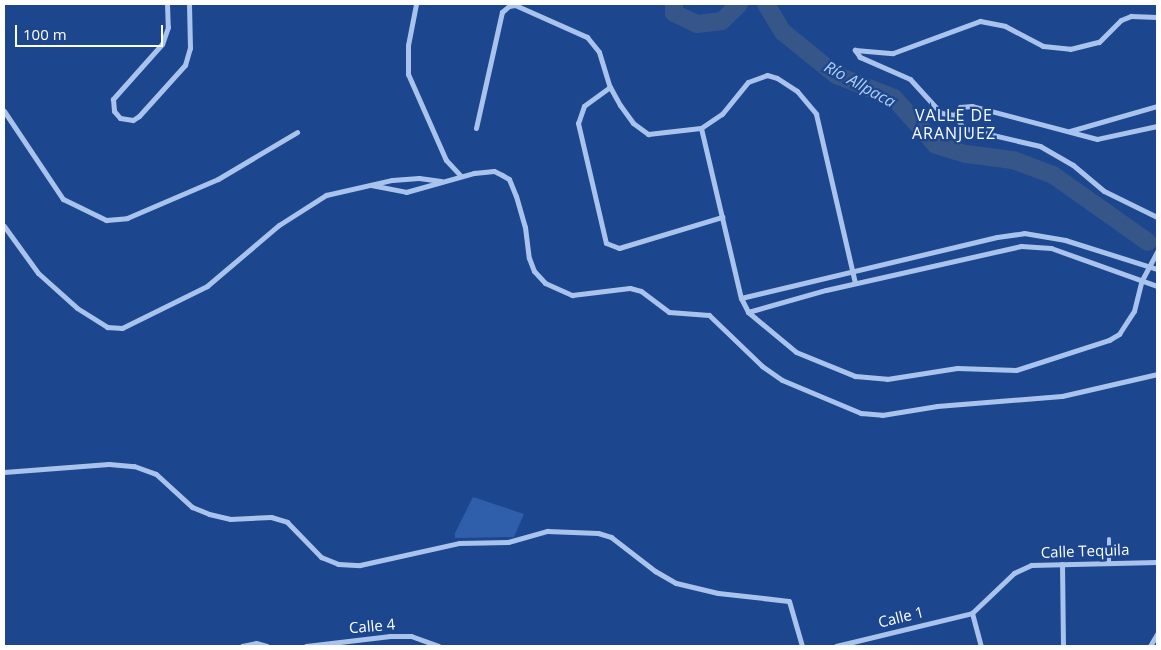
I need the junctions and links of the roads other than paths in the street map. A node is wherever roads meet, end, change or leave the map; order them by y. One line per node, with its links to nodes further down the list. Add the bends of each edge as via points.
1 (167, 4): 2 (street, via 168,27 162,44 113,99 114,111 120,118 133,120 139,116 185,65 190,48)
2 (189, 4)
3 (416, 4): 14 (street, via 408,45 408,74 446,160)
4 (1157, 17): 8 (street, via 1131,16 1121,20 1098,42 1070,49 1043,46 1005,26 980,21 893,53 856,50 860,57 910,79 941,113)
5 (610, 87): 10 (street, via 599,52 587,37 524,9 509,6 502,12); 11 (street, via 633,123 644,132 654,135); 17 (street, via 584,106 578,123 606,243 619,248)
6 (1157, 106): 12 (street)
7 (4, 112): 13 (street, via 62,199 106,220 127,218 218,179)
8 (955, 115): 12 (street, via 960,108 972,106); 18 (street, via 963,128 1040,146 1073,165 1104,190)
9 (1157, 126): 12 (street, via 1097,139)
10 (476, 128)
11 (701, 128): 17 (street); 23 (street, via 722,114 748,82 758,77 777,78 797,91 818,122)
12 (1070, 131)
13 (297, 132)
14 (460, 175): 15 (street); 29 (street, via 494,171 509,180 525,227 534,271 560,292 572,295 630,288 641,291 669,312 709,315 762,366 782,380 861,412 882,415 937,406 1062,396)
15 (441, 181): 16 (street, via 419,178); 16 (street, via 406,192)
16 (371, 185): 19 (street, via 341,190 307,206 279,225 207,286 122,328 107,327 77,308 38,274)
17 (722, 217): 27 (street)
18 (1157, 217)
19 (4, 226)
20 (1157, 252): 21 (street)
21 (1148, 266): 22 (street); 23 (street, via 1065,240 1024,233); 24 (street)
22 (1157, 269)
23 (853, 271): 25 (street); 27 (street)
24 (1142, 280): 25 (street, via 1035,245); 26 (street); 28 (street, via 1134,311 1119,334 1016,370 958,368 887,379 855,376 796,352)
25 (854, 283): 28 (street)
26 (1157, 286)
27 (741, 298): 28 (street)
28 (748, 312)
29 (1157, 374)
30 (4, 472): 41 (street, via 109,464 134,466 156,474 192,506 209,514 230,519 271,517 287,522 321,557 338,564 360,565 458,543 508,542 546,530 598,533 611,537 655,572 676,583 718,593 789,600)
31 (1109, 539): 32 (lane)
32 (1109, 562): 33 (street, Calle Tequila); 34 (street, Calle Tequila)
33 (1157, 562)
34 (1062, 564): 35 (street, Calle Tequila, via 1032,565 1014,573); 44 (street)
35 (972, 613): 42 (street, Calle 1); 43 (street)
36 (1157, 634): 45 (street)
37 (242, 646): 38 (street, via 256,643)
38 (267, 646)
39 (306, 646): 40 (street, Calle 4, via 411,636)
40 (438, 646)
41 (802, 646)
42 (836, 646)
43 (981, 646)
44 (1063, 646)
45 (1150, 646)

